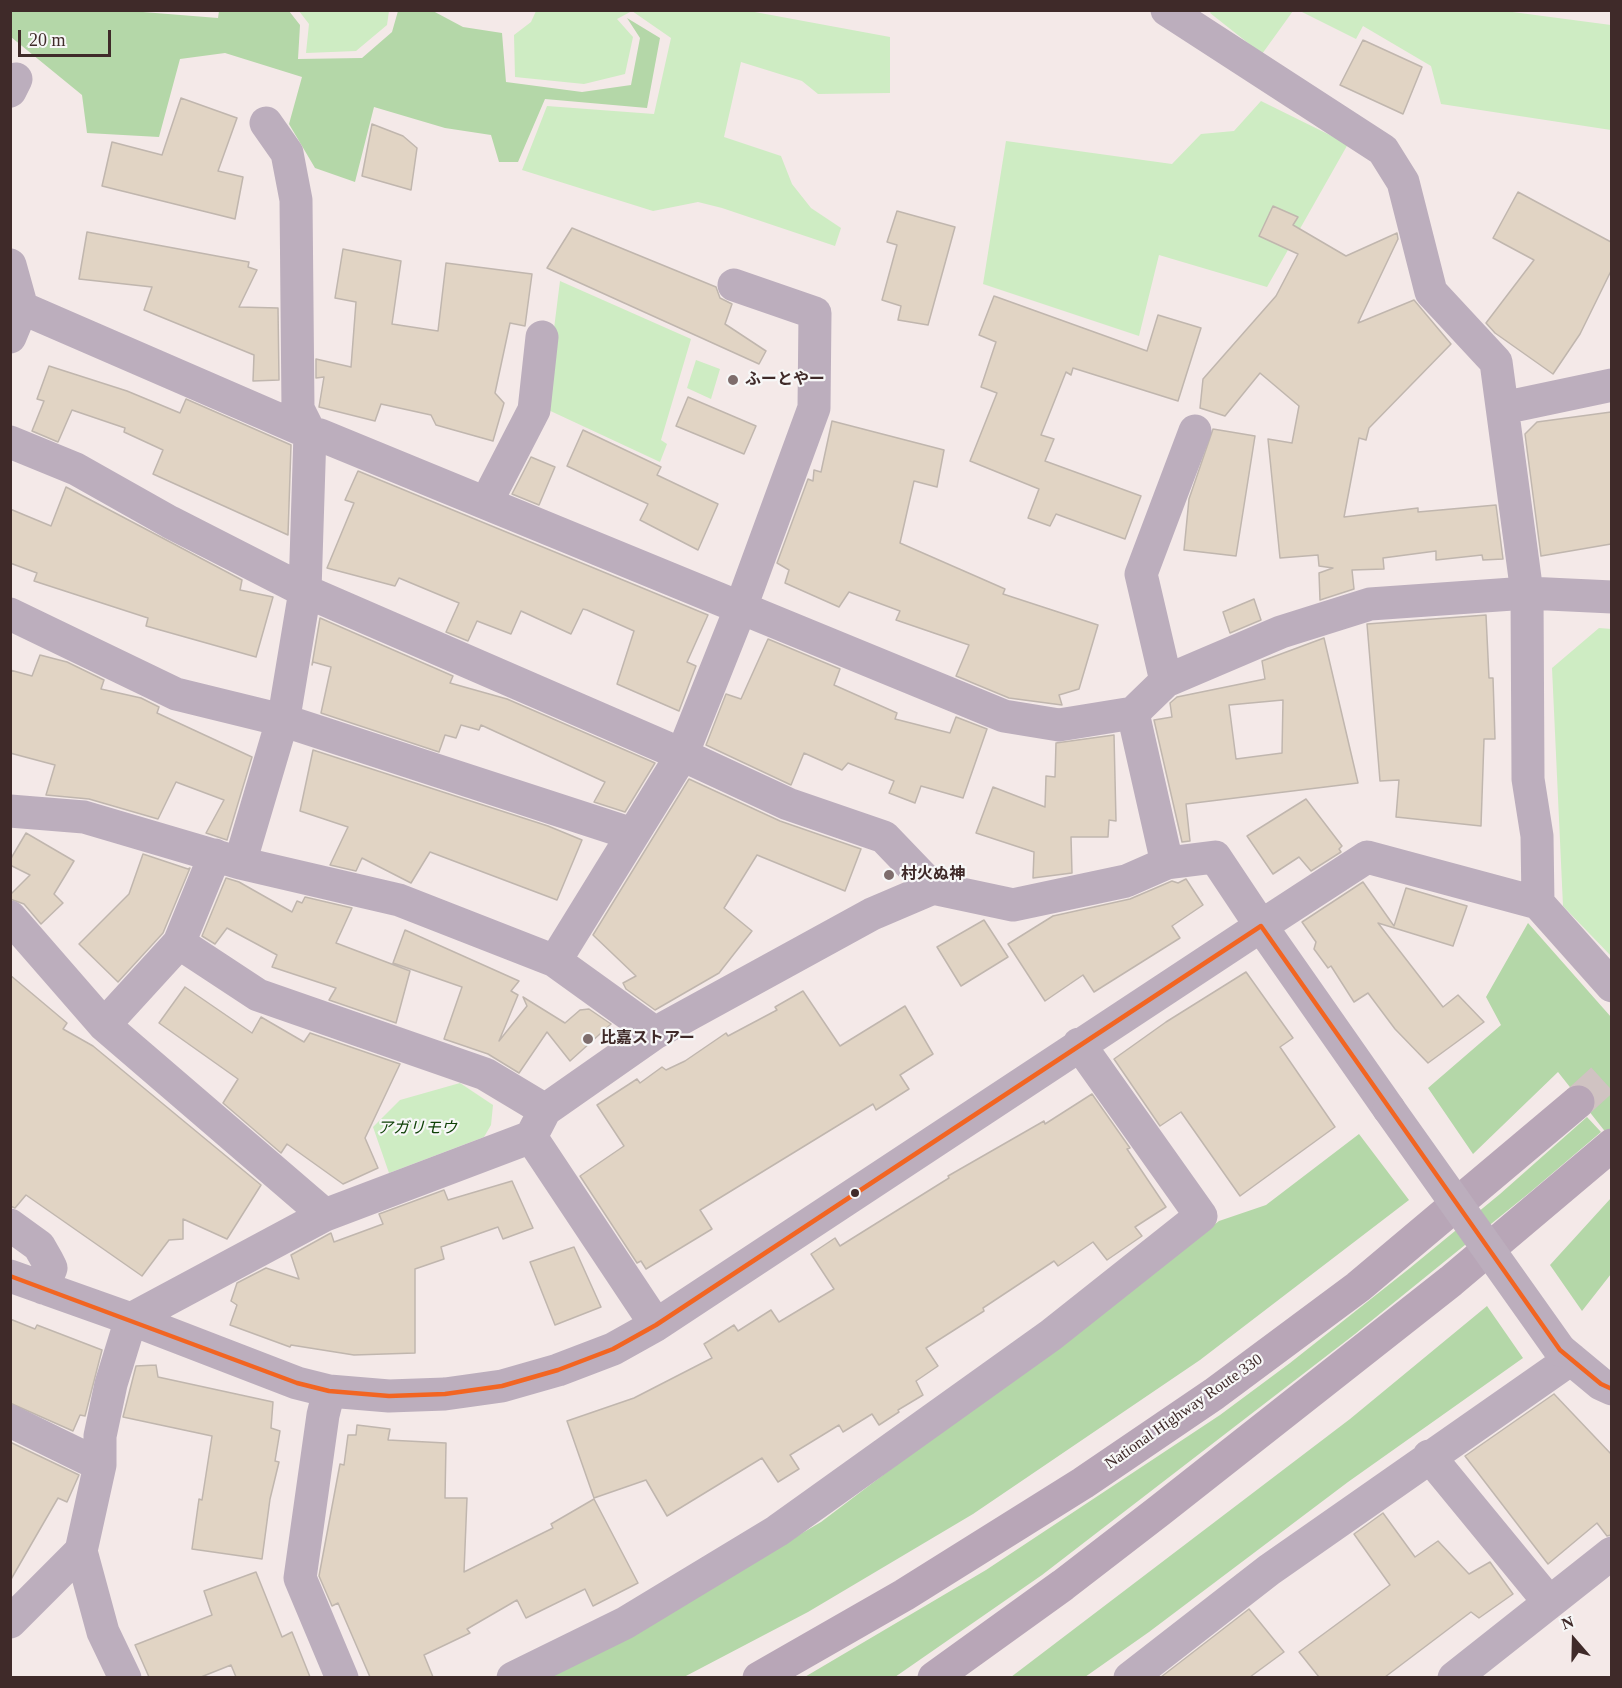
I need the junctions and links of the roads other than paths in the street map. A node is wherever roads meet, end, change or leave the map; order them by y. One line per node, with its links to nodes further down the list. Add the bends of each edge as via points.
1 (1167, 10): 8 (street, via 1383,150 1402,182 1431,292 1496,362)
2 (266, 123): 10 (street, via 287,153 296,200 298,409)
3 (10, 265): 5 (street)
4 (734, 285): 16 (street, via 815,313 814,408)
5 (16, 322): 10 (street)
6 (542, 337): 12 (street, via 534,410)
7 (1611, 385): 8 (street)
8 (1503, 408): 14 (street)
9 (1195, 431): 18 (street, via 1141,574)
10 (310, 433): 12 (street); 13 (street)
11 (10, 442): 13 (street, via 76,469)
12 (486, 503): 16 (street)
13 (305, 591): 20 (street); 21 (street)
14 (1527, 593): 15 (street); 18 (street, via 1370,604 1281,632); 27 (street, via 1528,779 1537,836)
15 (1611, 597)
16 (741, 608): 19 (street, via 1004,716 1059,725); 21 (street)
17 (10, 614): 20 (street, via 177,694)
18 (1167, 681): 19 (street)
19 (1133, 713): 25 (street)
20 (282, 720): 23 (street); 24 (street)
21 (682, 755): 23 (street); 26 (street, via 788,804 884,837)
22 (10, 812): 24 (street, via 84,817)
23 (632, 834): 31 (street)
24 (227, 859): 30 (street); 31 (street, via 399,900)
25 (1167, 863): 26 (street, via 1126,881 1013,905); 29 (street, via 1215,857)
26 (933, 888): 34 (street, via 872,914)
27 (1539, 903): 29 (street, via 1367,856); 32 (street)
28 (10, 917): 33 (street)
29 (1261, 926): 35 (street); 45 (street, bridge)
30 (179, 943): 33 (street); 37 (street, via 258,995 484,1074)
31 (555, 961): 34 (street)
32 (1611, 986)
33 (104, 1025): 39 (street)
34 (655, 1033): 37 (street)
35 (1079, 1044): 44 (street); 58 (street, via 1201,1216 1051,1335 777,1531 625,1623)
36 (1578, 1102): 59 (highway, National Highway Route 330, via 1358,1287 1214,1394 1083,1483 904,1596)
37 (538, 1123): 39 (street); 44 (street)
38 (1611, 1145): 55 (highway, via 1451,1281 1063,1585)
39 (325, 1215): 43 (street)
40 (10, 1225): 42 (street, via 39,1246 47,1260 51,1268)
41 (10, 1276): 42 (street)
42 (43, 1288): 43 (street)
43 (131, 1319): 47 (street, via 297,1383); 50 (street, via 100,1436)
44 (656, 1325): 47 (street, via 613,1349 502,1386 411,1395)
45 (1565, 1354): 46 (street); 49 (street)
46 (1611, 1389)
47 (329, 1391): 57 (street, via 300,1578)
48 (10, 1421): 50 (street)
49 (1429, 1456): 53 (street); 60 (street, via 1269,1570)
50 (100, 1466): 51 (street)
51 (81, 1551): 54 (street); 56 (street, via 103,1632)
52 (1611, 1552): 53 (street)
53 (1549, 1602): 61 (street)
54 (10, 1622)
55 (943, 1672)
56 (125, 1677)
57 (342, 1677)
58 (513, 1677)
59 (759, 1677)
60 (1130, 1677)
61 (1454, 1677)

